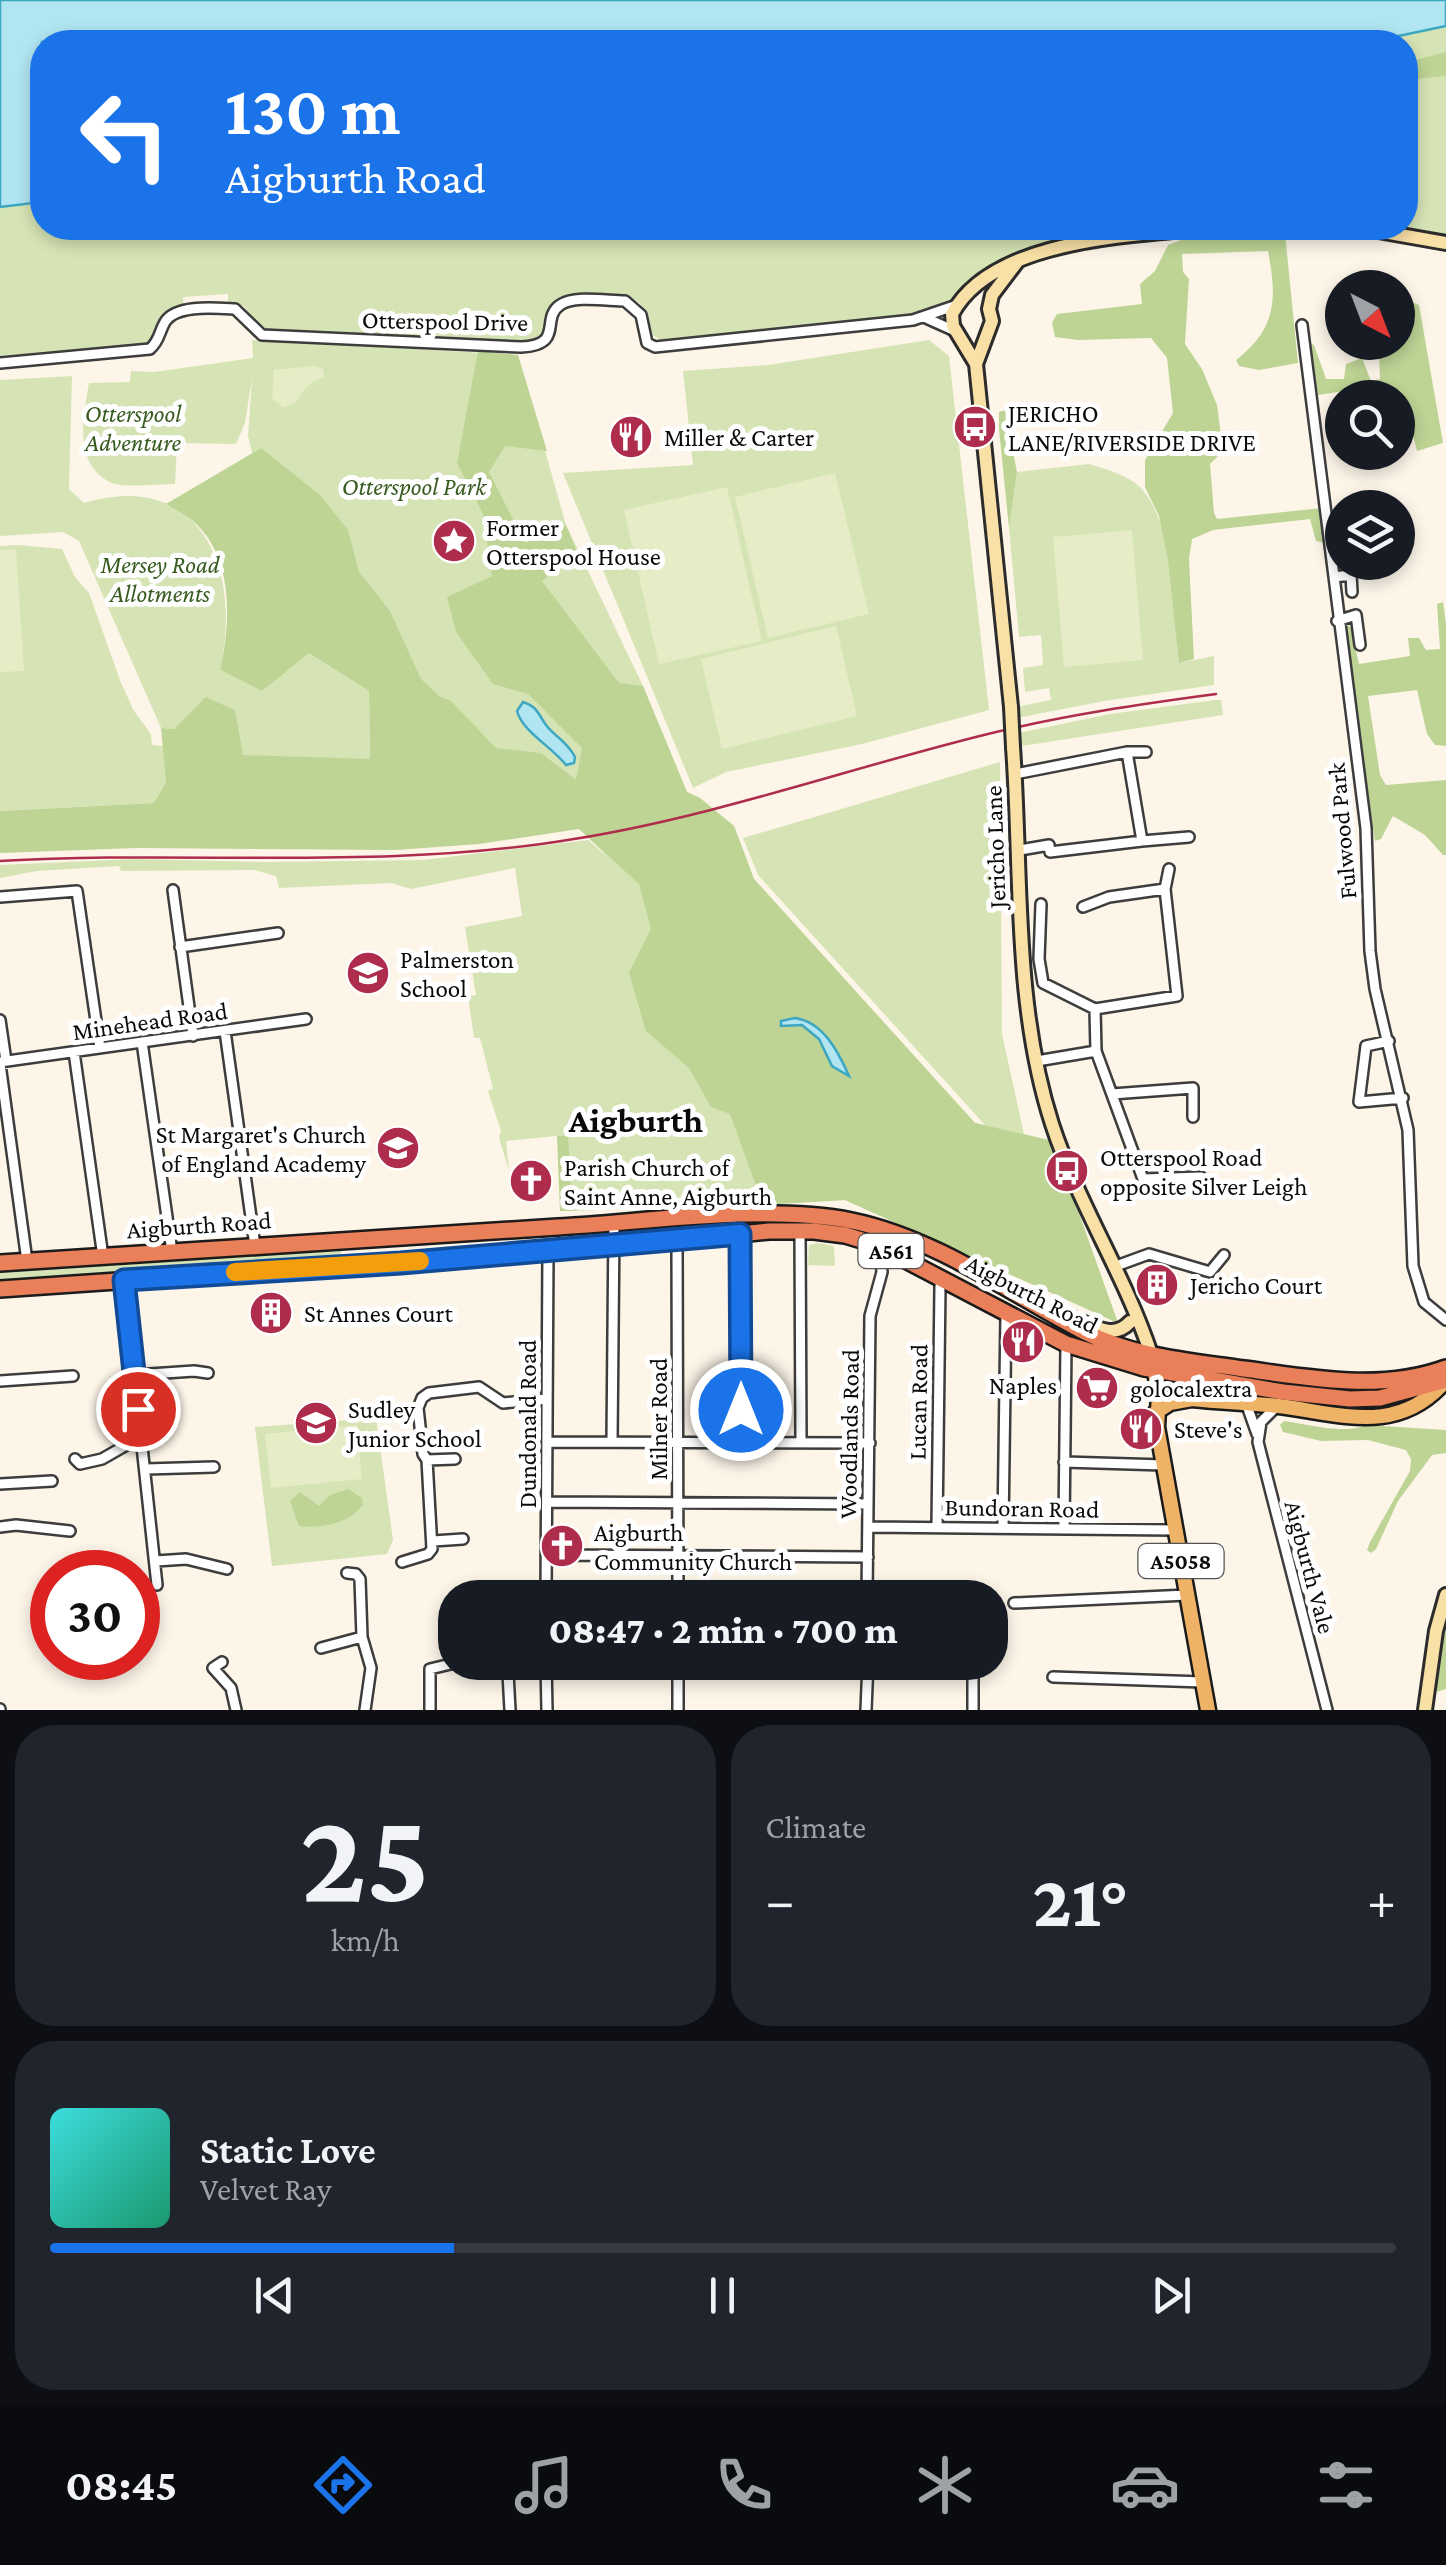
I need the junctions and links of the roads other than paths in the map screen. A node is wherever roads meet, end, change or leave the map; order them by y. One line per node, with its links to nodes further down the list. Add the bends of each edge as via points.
1 (1418, 238): 3 (street)
2 (1113, 240): 4 (street, via 1060,247)
3 (1446, 243)
4 (1017, 262): 5 (street, via 992,272); 6 (street, via 999,282)
5 (960, 303): 6 (street, via 980,301); 7 (street, Otterspool Drive); 9 (street, via 952,320)
6 (989, 309): 10 (street, via 992,321)
7 (926, 318): 9 (street, Otterspool Drive); 11 (street, Otterspool Drive, via 655,347 646,343 640,316 625,302 570,301 555,311 543,343 521,347 262,335 235,308 172,315 150,349)
8 (1302, 325): 13 (street, Fulwood Park)
9 (958, 333): 10 (street); 12 (street, Jericho Lane)
10 (984, 335): 12 (street, Jericho Lane)
11 (0, 363)
12 (976, 364): 23 (street, Jericho Lane, bridge)
13 (1325, 507)
14 (1334, 580): 19 (street, Fulwood Park)
15 (1351, 580): 16 (street)
16 (1352, 592)
17 (1354, 604): 18 (street)
18 (1356, 616): 19 (street); 20 (street)
19 (1337, 620): 40 (street, Fulwood Park, via 1366,828 1370,951)
20 (1360, 645)
21 (1127, 752): 22 (street); 23 (street); 25 (street)
22 (1146, 752)
23 (1015, 774): 26 (street, Jericho Lane)
24 (1189, 836): 25 (street)
25 (1142, 841): 26 (street)
26 (1020, 850): 45 (street, Jericho Lane, via 1021,942)
27 (1169, 869): 28 (street)
28 (1165, 888): 32 (street); 35 (street, via 1177,996)
29 (173, 890): 34 (street)
30 (0, 898): 42 (street, via 77,891)
31 (1040, 904): 35 (street, via 1044,983)
32 (1083, 907)
33 (278, 933): 34 (street)
34 (180, 947): 39 (street)
35 (1096, 1009): 43 (street)
36 (306, 1018): 38 (street, Minehead Road)
37 (0, 1020): 46 (street)
38 (226, 1031): 39 (street, Minehead Road); 56 (street)
39 (193, 1036): 41 (street, Minehead Road)
40 (1389, 1041): 48 (street, Fulwood Park); 48 (street, via 1366,1046 1359,1102)
41 (142, 1042): 42 (street, Minehead Road); 59 (street)
42 (100, 1048): 44 (street, Minehead Road)
43 (1096, 1051): 45 (street); 47 (street)
44 (74, 1052): 46 (street, Minehead Road); 61 (street)
45 (1037, 1061): 65 (street, Jericho Lane, via 1052,1124 1089,1219)
46 (2, 1063): 63 (street)
47 (1112, 1094): 49 (street, via 1194,1088); 50 (street, via 1143,1179)
48 (1402, 1098): 73 (street, Fulwood Park, via 1412,1266 1424,1302)
49 (1193, 1117)
50 (1200, 1177)
51 (614, 1223): 56 (highway, Aigburth Road / A561); 57 (street); 71 (highway, Aigburth Road / A561, via 778,1214 855,1222 906,1238)
52 (800, 1231): 53 (highway, Aigburth Road / A561); 55 (highway, Aigburth Road / A561); 92 (street)
53 (740, 1234): 54 (highway, Aigburth Road / A561); 91 (street)
54 (678, 1240): 57 (highway, Aigburth Road / A561); 90 (street, Milner Road)
55 (875, 1244): 62 (highway, Aigburth Road / A561); 66 (street, Woodlands Road, via 883,1253)
56 (255, 1246): 59 (highway, Aigburth Road / A561)
57 (614, 1247): 58 (highway, Aigburth Road / A561); 89 (street)
58 (548, 1251): 68 (highway, Aigburth Road / A561); 82 (street, Dundonald Road)
59 (172, 1252): 61 (highway, Aigburth Road / A561)
60 (1224, 1255): 65 (street, via 1210,1272 1149,1254)
61 (103, 1257): 63 (highway, Aigburth Road / A561)
62 (908, 1259): 66 (street); 67 (highway, Aigburth Road / A561)
63 (28, 1261): 64 (highway, Aigburth Road / A561)
64 (0, 1263)
65 (1116, 1266): 72 (street, Jericho Lane)
66 (882, 1272): 93 (street, Woodlands Road, via 870,1316)
67 (943, 1277): 70 (highway, Aigburth Road / A561); 108 (street, Lucan Road)
68 (124, 1280): 69 (highway, Aigburth Road / A561); 79 (street)
69 (0, 1289)
70 (1006, 1312): 74 (highway, Aigburth Road / A561); 109 (street)
71 (1059, 1316): 72 (street, via 1114,1332); 76 (highway, Aigburth Road / A561)
72 (1132, 1316): 76 (street, Jericho Lane)
73 (1446, 1320)
74 (1066, 1344): 76 (highway, Aigburth Road / A561); 97 (street)
75 (204, 1358): 79 (street, via 204,1373)
76 (1147, 1361): 77 (highway, Aigburth Road / A561, via 1348,1381 1390,1381); 80 (highway, Aigburth Road / A561, via 1283,1392 1350,1399); 85 (main road, A5058, via 1160,1395)
77 (1446, 1368)
78 (72, 1376): 81 (street)
79 (135, 1376): 87 (street)
80 (1446, 1380): 84 (main road, via 1430,1399 1375,1418)
81 (0, 1381)
82 (546, 1399): 88 (street, Dundonald Road); 96 (street, via 503,1402 478,1387 430,1393 418,1408)
83 (1246, 1403): 84 (main road); 85 (main road, via 1182,1400); 86 (street, Aigburth Vale)
84 (1278, 1406): 86 (street, via 1264,1416)
85 (1156, 1412): 98 (main road, A5058)
86 (1258, 1434): 149 (street, Aigburth Vale)
87 (142, 1442): 94 (street, via 102,1459); 100 (street)
88 (547, 1442): 89 (street); 103 (street, Dundonald Road)
89 (612, 1442): 90 (street)
90 (678, 1442): 91 (street); 104 (street, Milner Road)
91 (741, 1442): 92 (street)
92 (801, 1443): 93 (street)
93 (870, 1443): 105 (street, Woodlands Road)
94 (74, 1459)
95 (454, 1459): 96 (street)
96 (427, 1460): 114 (street)
97 (1064, 1462): 98 (street); 110 (street)
98 (1164, 1465): 111 (main road, A5058)
99 (214, 1467): 100 (street)
100 (146, 1469): 115 (street)
101 (52, 1481): 102 (street)
102 (0, 1484)
103 (546, 1502): 104 (street); 116 (street, Dundonald Road)
104 (678, 1502): 105 (street); 117 (street, Milner Road)
105 (868, 1504): 106 (street, Woodlands Road)
106 (868, 1526): 108 (street, Bundoran Road); 118 (street, Woodlands Road)
107 (0, 1527): 112 (street)
108 (937, 1527): 109 (street, Bundoran Road)
109 (1003, 1527): 110 (street, Bundoran Road)
110 (1064, 1528): 111 (street, Bundoran Road)
111 (1175, 1530): 126 (main road, A5058)
112 (70, 1532)
113 (463, 1539): 114 (street)
114 (433, 1542): 120 (street, via 428,1554)
115 (155, 1550)
116 (546, 1555): 117 (street); 123 (street, Dundonald Road)
117 (678, 1556): 118 (street); 124 (street, Milner Road)
118 (868, 1558): 125 (street, Woodlands Road)
119 (160, 1561): 121 (street, via 186,1558)
120 (402, 1562)
121 (227, 1569)
122 (347, 1573): 129 (street, via 360,1579)
123 (546, 1580)
124 (678, 1580)
125 (867, 1580)
126 (1187, 1595): 128 (street); 139 (main road, A5058)
127 (1446, 1595): 150 (street)
128 (1014, 1603)
129 (362, 1637): 130 (street); 141 (street, via 371,1668)
130 (319, 1646)
131 (222, 1662): 140 (street, via 214,1668 231,1688)
132 (438, 1666): 142 (street, via 430,1668)
133 (1054, 1677): 139 (street)
134 (508, 1680): 143 (street)
135 (546, 1680): 144 (street)
136 (678, 1680): 145 (street)
137 (867, 1680): 146 (street)
138 (973, 1680): 147 (street)
139 (1203, 1682): 148 (main road, A5058)
140 (236, 1710)
141 (366, 1710)
142 (430, 1710)
143 (510, 1710)
144 (547, 1710)
145 (678, 1710)
146 (866, 1710)
147 (973, 1710)
148 (1208, 1710)
149 (1327, 1710)
150 (1425, 1710)

